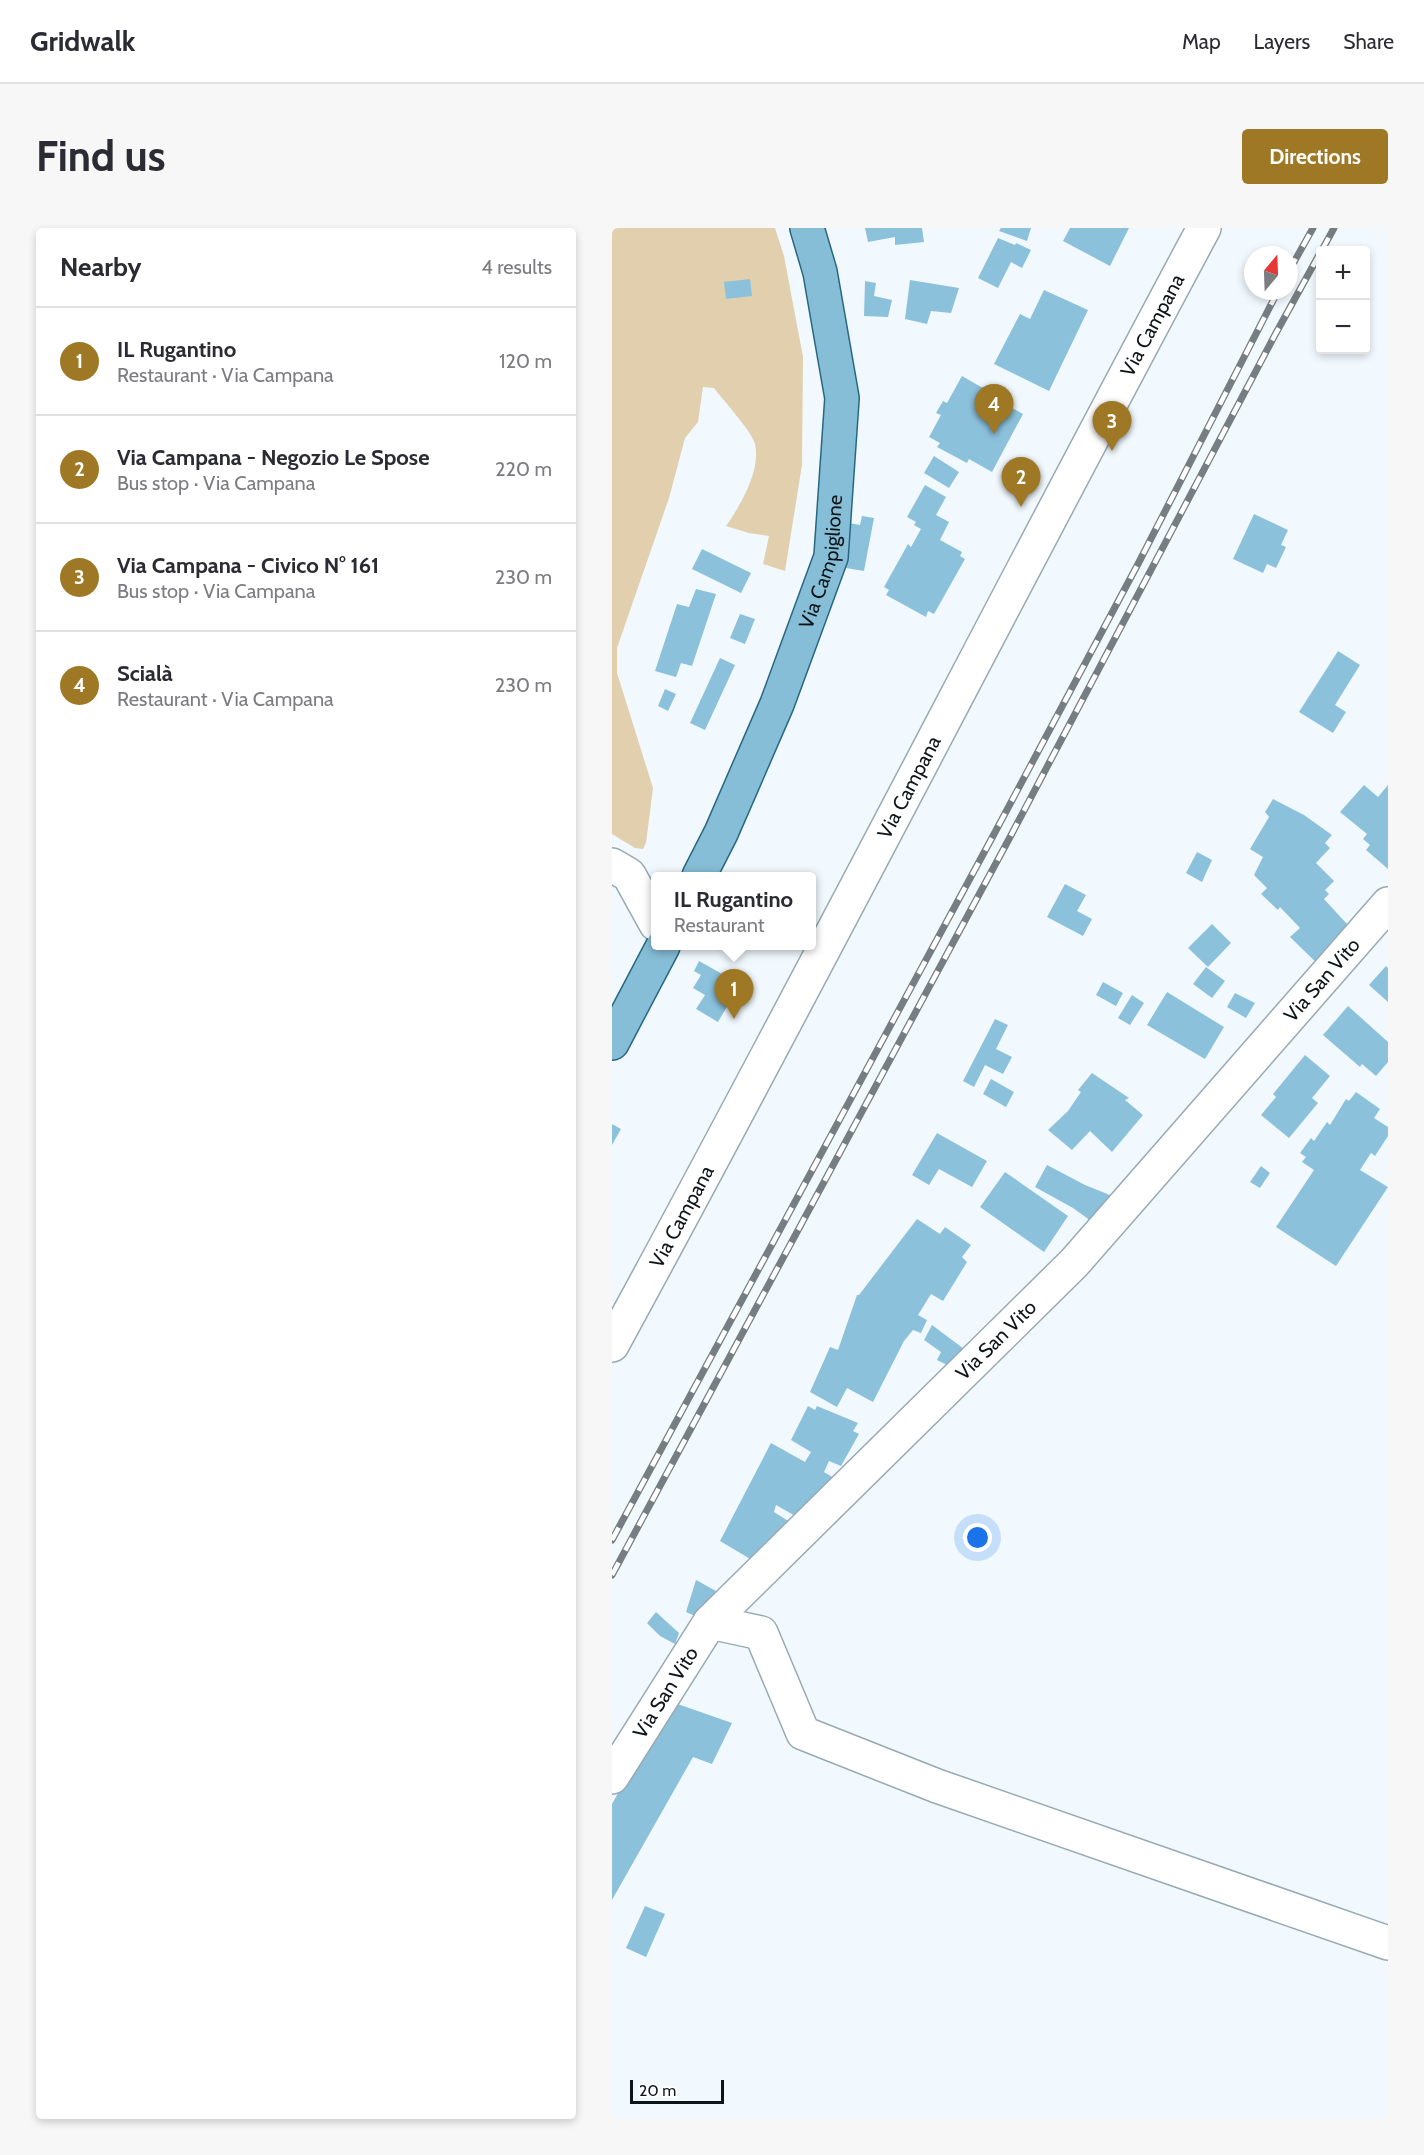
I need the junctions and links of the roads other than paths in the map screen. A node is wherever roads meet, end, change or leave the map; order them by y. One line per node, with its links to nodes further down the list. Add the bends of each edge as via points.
1 (807, 228): 4 (main road, Via Campiglione, via 820,272 842,398 831,557 777,704)
2 (1204, 228): 9 (street, Via Campana)
3 (612, 865): 6 (street, via 629,875)
4 (701, 872)
5 (1388, 904): 10 (street, Via San Vito, via 1074,1263)
6 (651, 915)
7 (660, 950): 8 (main road)
8 (612, 1043)
9 (612, 1345)
10 (710, 1622): 11 (street, Via San Vito); 12 (street, via 761,1633 803,1733 937,1786)
11 (612, 1778)
12 (1388, 1943)

